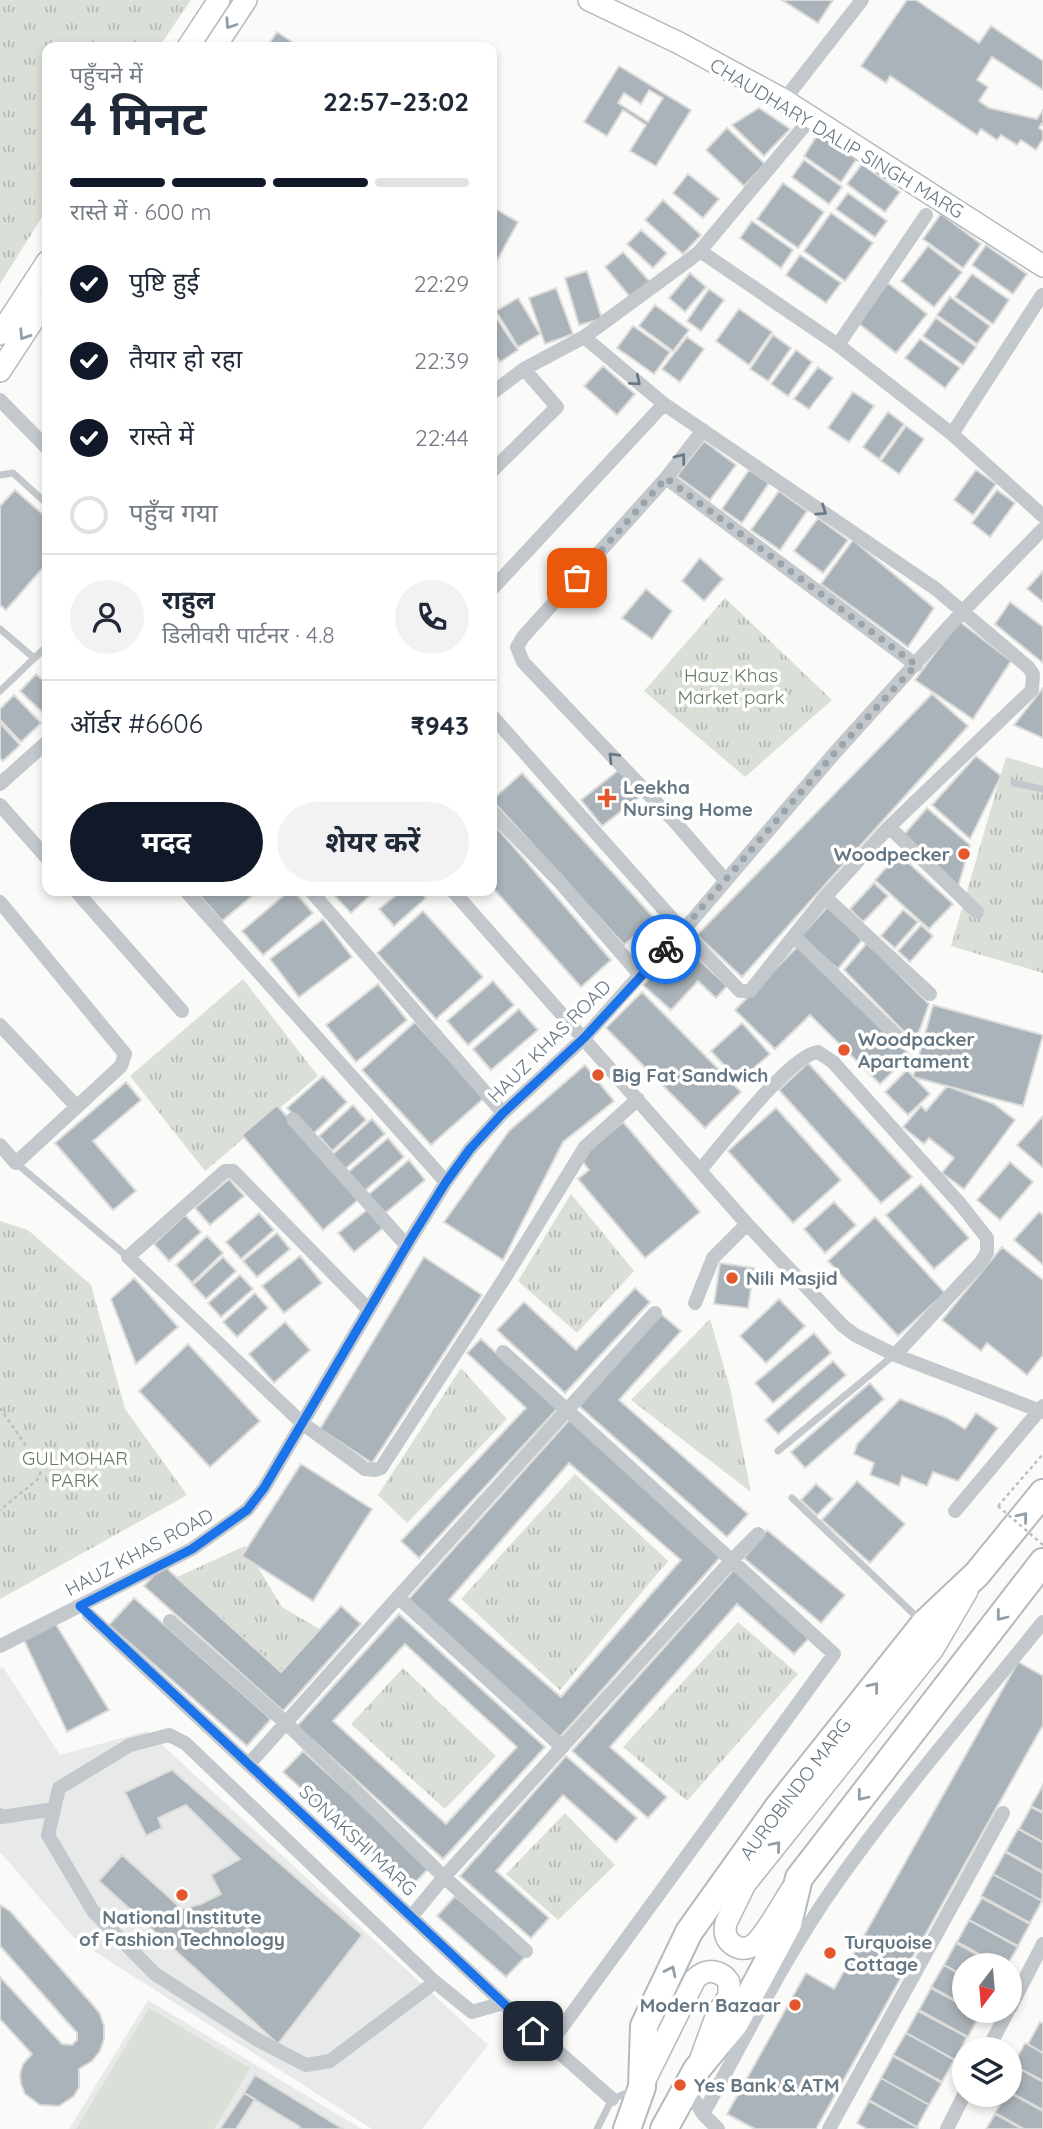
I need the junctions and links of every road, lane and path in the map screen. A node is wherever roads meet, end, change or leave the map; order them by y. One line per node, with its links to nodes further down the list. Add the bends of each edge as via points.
1 (219, 0): 5 (main road)
2 (246, 0): 6 (main road, one-way to 6)
3 (589, 0): 7 (main road, CHAUDHARY DALIP SINGH MARG)
4 (862, 0): 7 (street)
5 (191, 42)
6 (218, 42)
7 (783, 100): 8 (main road, CHAUDHARY DALIP SINGH MARG)
8 (811, 118): 10 (street); 11 (main road, CHAUDHARY DALIP SINGH MARG)
9 (926, 215): 17 (street)
10 (699, 251): 16 (street); 17 (street)
11 (1043, 266)
12 (42, 270): 15 (main road)
13 (1042, 295): 24 (street)
14 (42, 307): 19 (main road, one-way to 19)
15 (0, 334)
16 (584, 337): 18 (street); 22 (street, one-way to 22)
17 (838, 345): 24 (street)
18 (524, 369): 20 (street); 26 (street, via 557,407)
19 (0, 371)
20 (497, 389)
21 (0, 400): 25 (street)
22 (664, 404): 23 (street); 32 (street)
23 (702, 430): 28 (street, one-way to 23); 33 (street, one-way to 33)
24 (952, 434): 30 (street)
25 (42, 443)
26 (497, 466)
27 (0, 475): 29 (lane, via 13,473)
28 (666, 478): 37 (street); 48 (street, one-way to 28, via 517,652 523,637)
29 (42, 499)
30 (1043, 516)
31 (1043, 529): 33 (street, HAUZ KHAS ROAD)
32 (497, 584)
33 (963, 611): 37 (street, HAUZ KHAS ROAD); 46 (street, via 1028,667 1033,674 1032,690)
34 (0, 629): 36 (lane)
35 (42, 651): 36 (lane)
36 (34, 658): 38 (lane)
37 (916, 665): 48 (street, HAUZ KHAS ROAD)
38 (0, 691)
39 (497, 722): 56 (street)
40 (42, 746): 42 (street)
41 (1014, 783): 43 (lane)
42 (0, 784)
43 (1043, 789)
44 (0, 805): 47 (street)
45 (497, 817): 58 (street)
46 (888, 827): 53 (street); 55 (street)
47 (42, 852)
48 (725, 880): 56 (street, HAUZ KHAS ROAD)
49 (80, 896): 60 (street)
50 (190, 896): 71 (street)
51 (315, 896): 66 (street)
52 (457, 896): 63 (street)
53 (825, 897): 57 (street); 59 (street)
54 (0, 902): 65 (street, via 125,1054 121,1066)
55 (976, 912)
56 (683, 931): 57 (street, via 747,993); 58 (street, HAUZ KHAS ROAD)
57 (794, 936): 62 (street)
58 (640, 975): 63 (street, HAUZ KHAS ROAD)
59 (930, 994)
60 (183, 1011)
61 (0, 1025): 65 (street)
62 (896, 1035)
63 (584, 1038): 64 (street); 66 (street, HAUZ KHAS ROAD)
64 (638, 1099): 70 (street); 83 (street, via 585,1147 381,1468 365,1469)
65 (77, 1107): 69 (street)
66 (503, 1113): 71 (street, HAUZ KHAS ROAD)
67 (293, 1119): 73 (street)
68 (0, 1145): 69 (street)
69 (16, 1163): 74 (lane)
70 (701, 1170): 72 (street); 79 (street, via 771,1088 806,1056 818,1052 833,1062 961,1205 989,1245 982,1261)
71 (446, 1182): 73 (street, HAUZ KHAS ROAD)
72 (747, 1224): 75 (street, via 713,1258); 79 (street, via 842,1325)
73 (407, 1246): 76 (street, HAUZ KHAS ROAD)
74 (128, 1257): 76 (street, via 225,1171 233,1171); 83 (street)
75 (695, 1303)
76 (369, 1310): 83 (street, HAUZ KHAS ROAD)
77 (655, 1313): 82 (street)
78 (503, 1352): 82 (street)
79 (894, 1355): 81 (street); 84 (lane)
80 (0, 1408): 88 (path, via 42,1469 37,1480)
81 (1042, 1409): 89 (street)
82 (567, 1410): 92 (street); 95 (street)
83 (302, 1423): 96 (street, HAUZ KHAS ROAD, via 264,1488 238,1517)
84 (778, 1451)
85 (1043, 1454): 91 (path, bridge, via 998,1506)
86 (1043, 1493): 94 (highway, AUROBINDO MARG, one-way to 86)
87 (792, 1498): 99 (lane)
88 (0, 1510)
89 (955, 1511)
90 (758, 1534): 92 (street)
91 (1043, 1545)
92 (732, 1560): 102 (street); 115 (street, via 834,1654)
93 (1043, 1562): 108 (highway, one-way to 108)
94 (977, 1574): 99 (highway, AUROBINDO MARG); 108 (main road, one-way to 94, via 756,1944 745,1949 729,1941 724,1930 745,1884 933,1649)
95 (398, 1597): 101 (street); 102 (street)
96 (85, 1610): 100 (street, HAUZ KHAS ROAD); 103 (street, SONAKSHI MARG)
97 (170, 1621): 101 (street)
98 (1043, 1622): 120 (street, via 836,1885 803,1934)
99 (924, 1624): 117 (highway, AUROBINDO MARG, one-way to 99, via 644,2026 690,1932 779,1806)
100 (0, 1646)
101 (286, 1724): 103 (street); 107 (street)
102 (562, 1747): 107 (street)
103 (249, 1764): 109 (street, SONAKSHI MARG)
104 (54, 1809): 106 (street); 112 (street, via 59,1788 130,1745 169,1735 195,1752); 112 (street, via 48,1835 93,1911 155,1974 306,2065 330,2061)
105 (1003, 1813): 125 (street)
106 (0, 1815)
107 (444, 1877): 109 (street); 111 (street)
108 (799, 1878): 116 (highway, via 788,1924 735,2023)
109 (411, 1917): 114 (street, SONAKSHI MARG)
110 (1043, 1944): 113 (street)
111 (526, 1951)
112 (435, 1983): 114 (street, via 472,2012)
113 (1022, 1984)
114 (503, 2003): 115 (street, SONAKSHI MARG)
115 (549, 2045): 118 (street, SONAKSHI MARG)
116 (692, 2078): 117 (main road, via 717,2014 729,1996 729,1982 713,1971 695,1979); 120 (street); 123 (highway)
117 (642, 2087): 118 (lane); 122 (highway, AUROBINDO MARG)
118 (612, 2099): 121 (lane)
119 (958, 2107): 126 (street)
120 (703, 2114): 124 (street)
121 (597, 2129)
122 (627, 2129)
123 (664, 2129)
124 (718, 2129)
125 (829, 2129)
126 (947, 2129)

